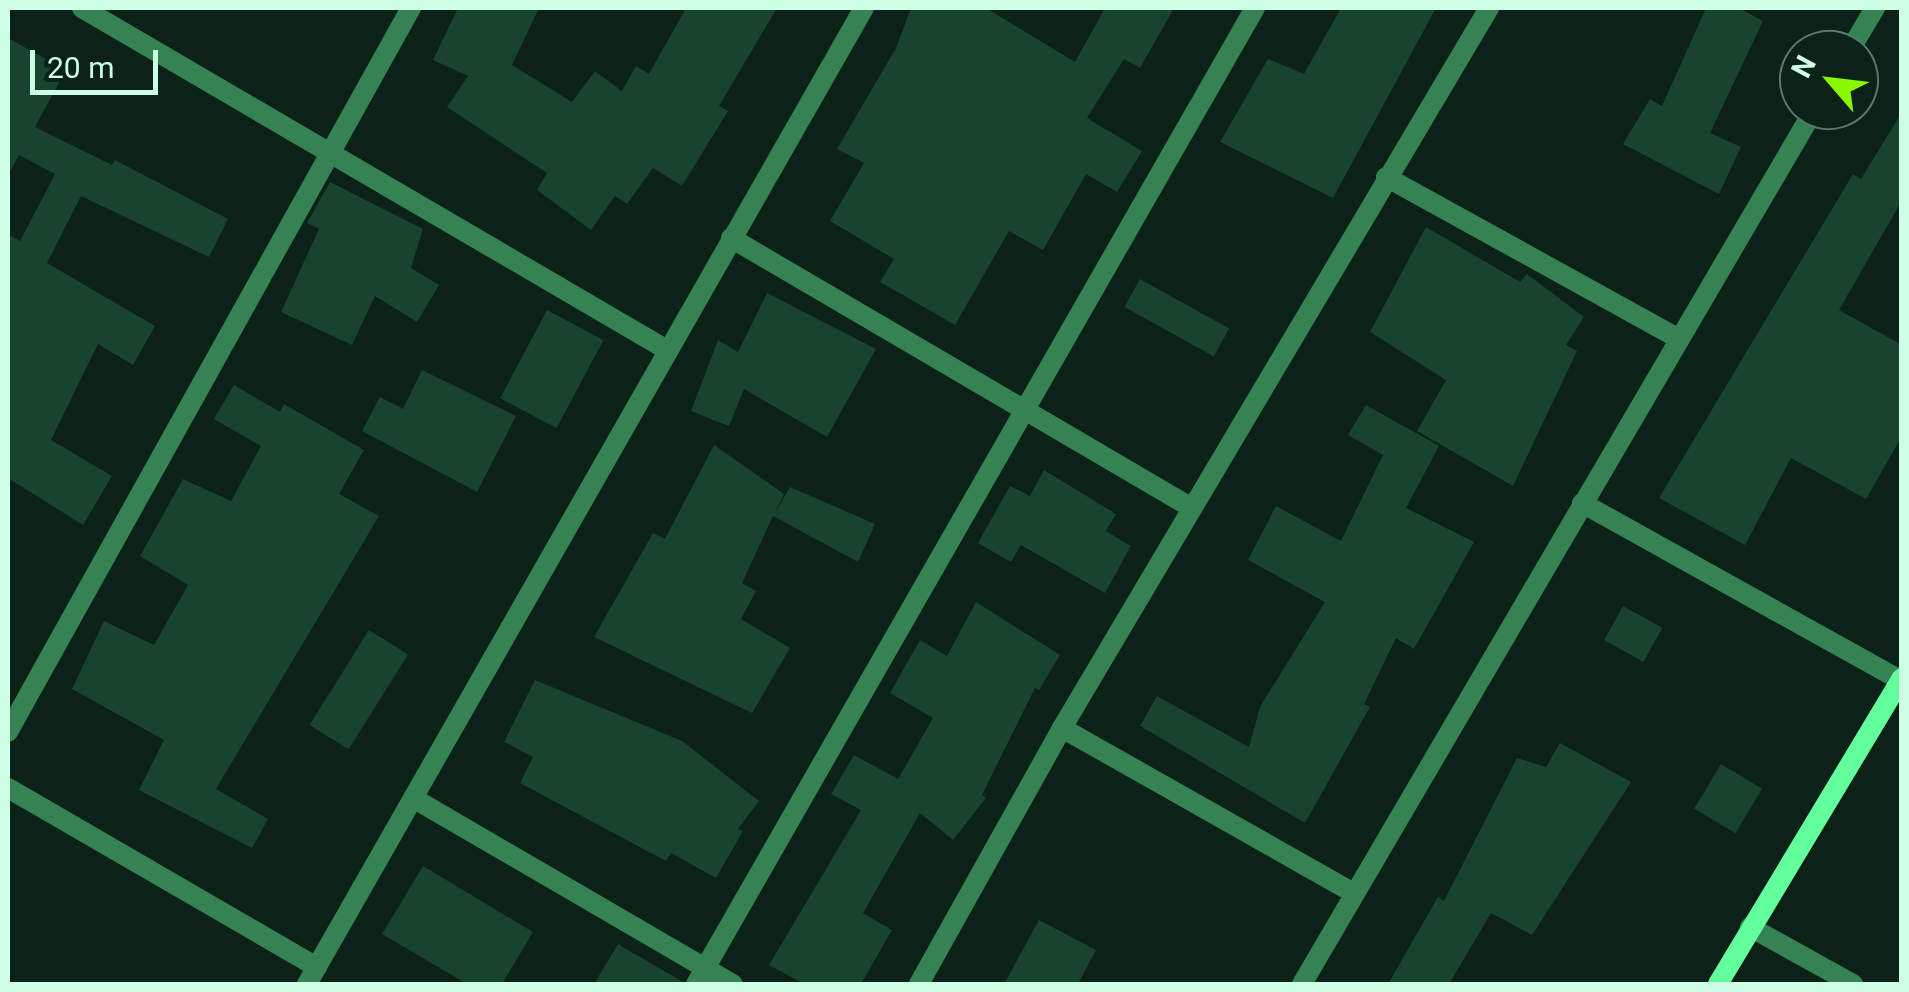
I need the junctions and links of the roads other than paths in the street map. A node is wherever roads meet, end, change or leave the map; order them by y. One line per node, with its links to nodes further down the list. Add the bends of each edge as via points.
1 (82, 8): 9 (street)
2 (411, 8): 9 (street)
3 (864, 8): 11 (street)
4 (1254, 8): 14 (street)
5 (1489, 8): 10 (street)
6 (1875, 8): 7 (street)
7 (1862, 30)
8 (1802, 130): 12 (street)
9 (330, 150): 13 (street); 19 (street)
10 (1386, 177): 12 (street); 16 (street)
11 (730, 238): 13 (street); 14 (street)
12 (1679, 340): 15 (street)
13 (667, 350): 21 (street)
14 (1024, 411): 16 (street); 26 (street)
15 (1582, 503): 17 (street); 23 (street)
16 (1192, 508): 18 (street)
17 (1901, 678): 24 (street)
18 (1062, 728): 23 (street); 28 (street)
19 (8, 732)
20 (13, 791): 22 (street); 25 (street)
21 (413, 798): 25 (street); 26 (street)
22 (8, 816)
23 (1354, 894): 29 (street)
24 (1750, 927): 30 (street); 31 (street)
25 (312, 976)
26 (701, 976): 27 (street)
27 (733, 984)
28 (920, 984)
29 (1302, 984)
30 (1718, 984)
31 (1853, 984)

